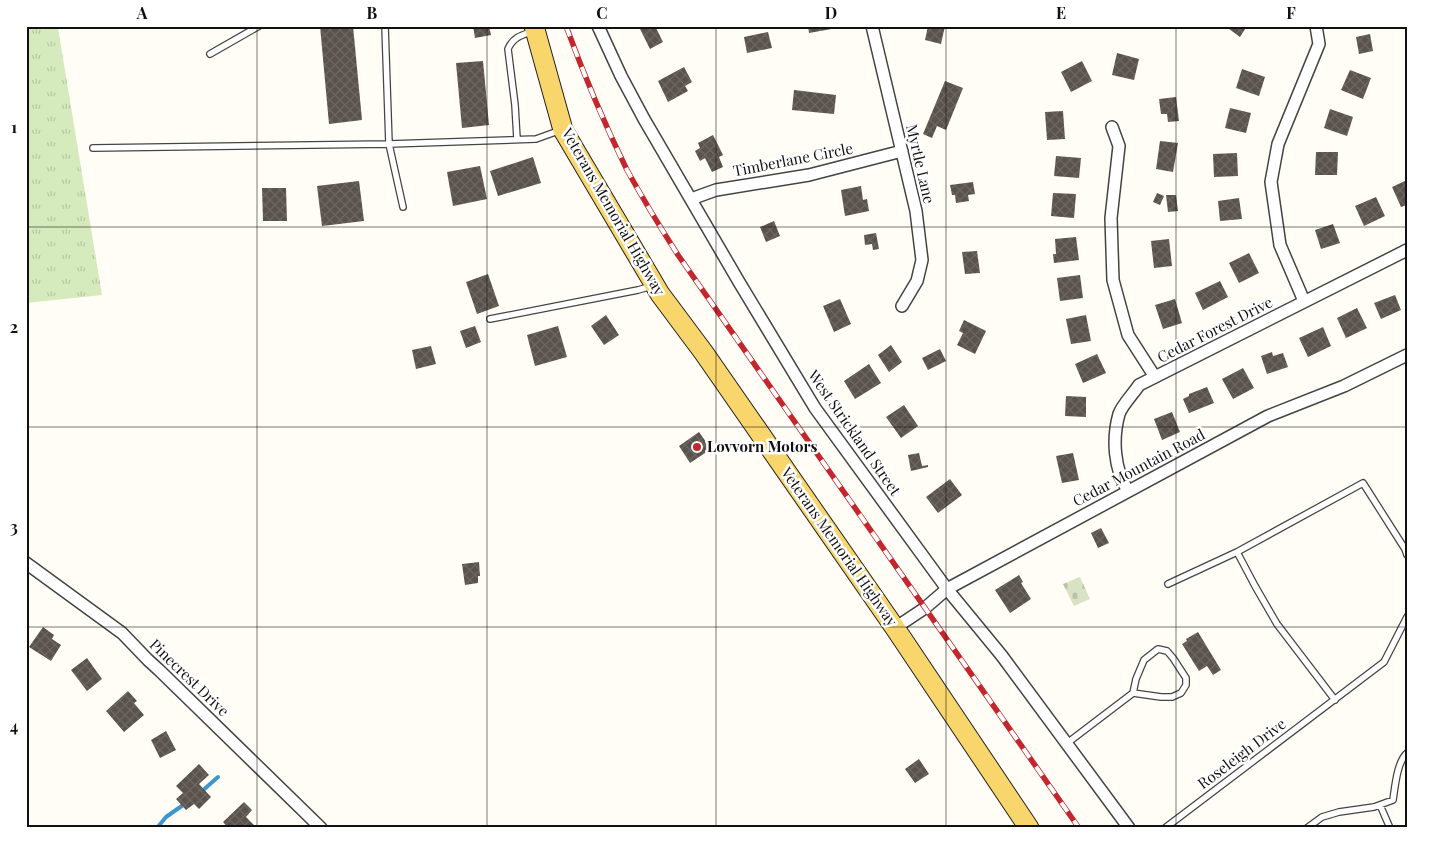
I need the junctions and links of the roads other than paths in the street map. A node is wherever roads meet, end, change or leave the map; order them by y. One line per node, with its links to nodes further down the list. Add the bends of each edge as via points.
1 (259, 26): 7 (lane)
2 (385, 26): 11 (lane)
3 (872, 26): 13 (street, Myrtle Lane)
4 (1316, 26): 18 (street, via 1319,44 1278,144 1271,182 1280,244)
5 (602, 27): 14 (street, West Strickland Street, via 621,76)
6 (535, 29): 9 (main road, Veterans Memorial Highway); 10 (lane, via 520,35 508,49)
7 (210, 54)
8 (1112, 126): 22 (street, via 1119,146 1111,218 1113,280 1128,335)
9 (563, 130): 10 (lane, via 536,139); 17 (main road, Veterans Memorial Highway)
10 (517, 139): 11 (lane)
11 (390, 144): 12 (lane); 15 (lane)
12 (93, 148)
13 (902, 151): 14 (street, Timberlane Circle, via 809,175 716,190); 19 (street, Myrtle Lane, via 916,211 922,260 917,281)
14 (691, 199): 28 (street, West Strickland Street, via 815,408)
15 (403, 207)
16 (1407, 250): 18 (street, Cedar Forest Drive)
17 (654, 285): 20 (lane); 30 (main road, Veterans Memorial Highway)
18 (1304, 302): 22 (street, Cedar Forest Drive)
19 (902, 306)
20 (490, 319)
21 (1407, 355): 23 (street, Cedar Mountain Road, via 1344,386 1268,416)
22 (1155, 377): 23 (street, Cedar Forest Drive, via 1139,385 1120,413 1114,443 1121,479)
23 (1128, 491): 28 (street, Cedar Mountain Road)
24 (1238, 552): 25 (lane, via 1363,483); 27 (lane); 32 (lane, via 1277,624)
25 (1407, 555)
26 (26, 562): 36 (street, Pinecrest Drive, via 122,633)
27 (1168, 584)
28 (947, 589): 30 (street, Cedar Mountain Road); 33 (street, West Strickland Street, via 1002,656)
29 (1407, 617): 32 (lane, Roseleigh Drive, via 1384,662)
30 (895, 628): 37 (main road, Veterans Memorial Highway)
31 (1133, 693): 31 (lane, via 1172,697 1181,693 1186,678 1167,651 1158,649 1144,660); 33 (lane)
32 (1335, 700): 39 (lane, Roseleigh Drive)
33 (1066, 744): 38 (street, West Strickland Street)
34 (1407, 753): 35 (lane, via 1396,777 1393,800)
35 (1380, 805): 40 (lane, via 1322,817); 41 (lane)
36 (321, 828)
37 (1029, 828)
38 (1129, 828)
39 (1165, 828)
40 (1307, 828)
41 (1390, 828)

